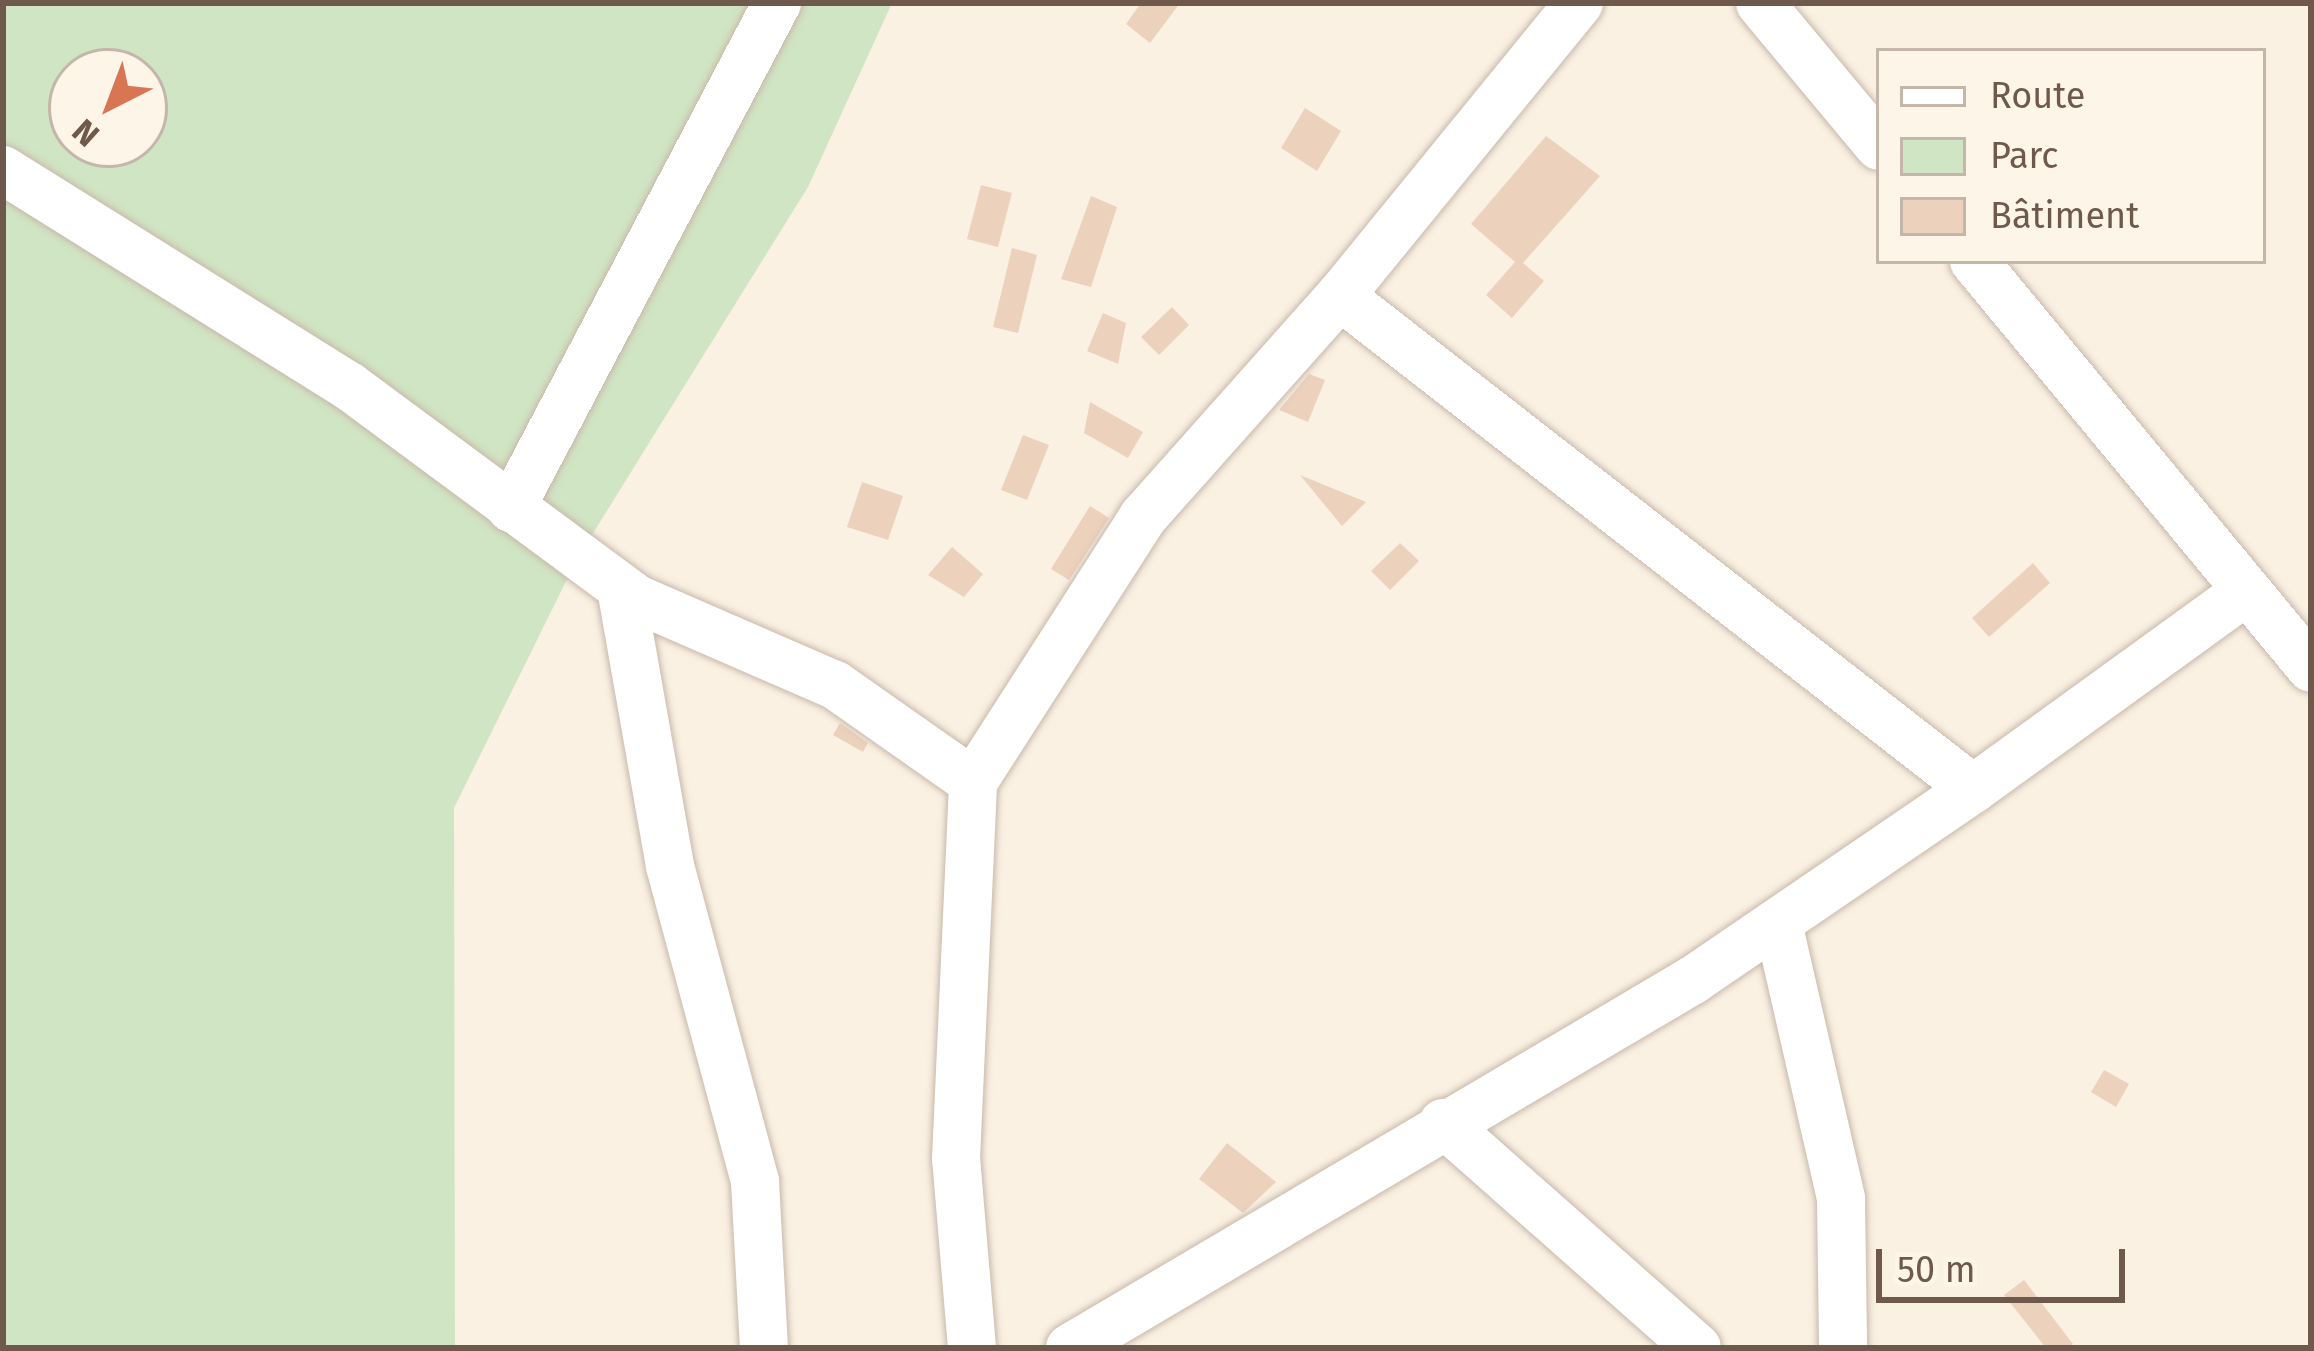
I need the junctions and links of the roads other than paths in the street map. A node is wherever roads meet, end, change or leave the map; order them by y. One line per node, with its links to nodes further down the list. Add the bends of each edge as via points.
1 (777, 3): 8 (street)
2 (1579, 3): 7 (street)
3 (1760, 3): 4 (street)
4 (1876, 142)
5 (3, 170): 8 (street, via 349,386)
6 (1976, 264): 10 (street)
7 (1340, 296): 12 (street, via 1143,517); 13 (street)
8 (511, 508): 9 (street)
9 (621, 588): 12 (street, via 835,685); 16 (street, via 670,866 755,1182)
10 (2246, 592): 11 (street); 13 (street)
11 (2311, 668)
12 (973, 782): 17 (street, via 956,1160)
13 (1973, 789): 14 (street)
14 (1778, 923): 15 (street); 20 (street, via 1841,1199)
15 (1443, 1123): 18 (street, via 1387,1164); 19 (street)
16 (764, 1348)
17 (972, 1348)
18 (1070, 1348)
19 (1697, 1348)
20 (1843, 1348)

